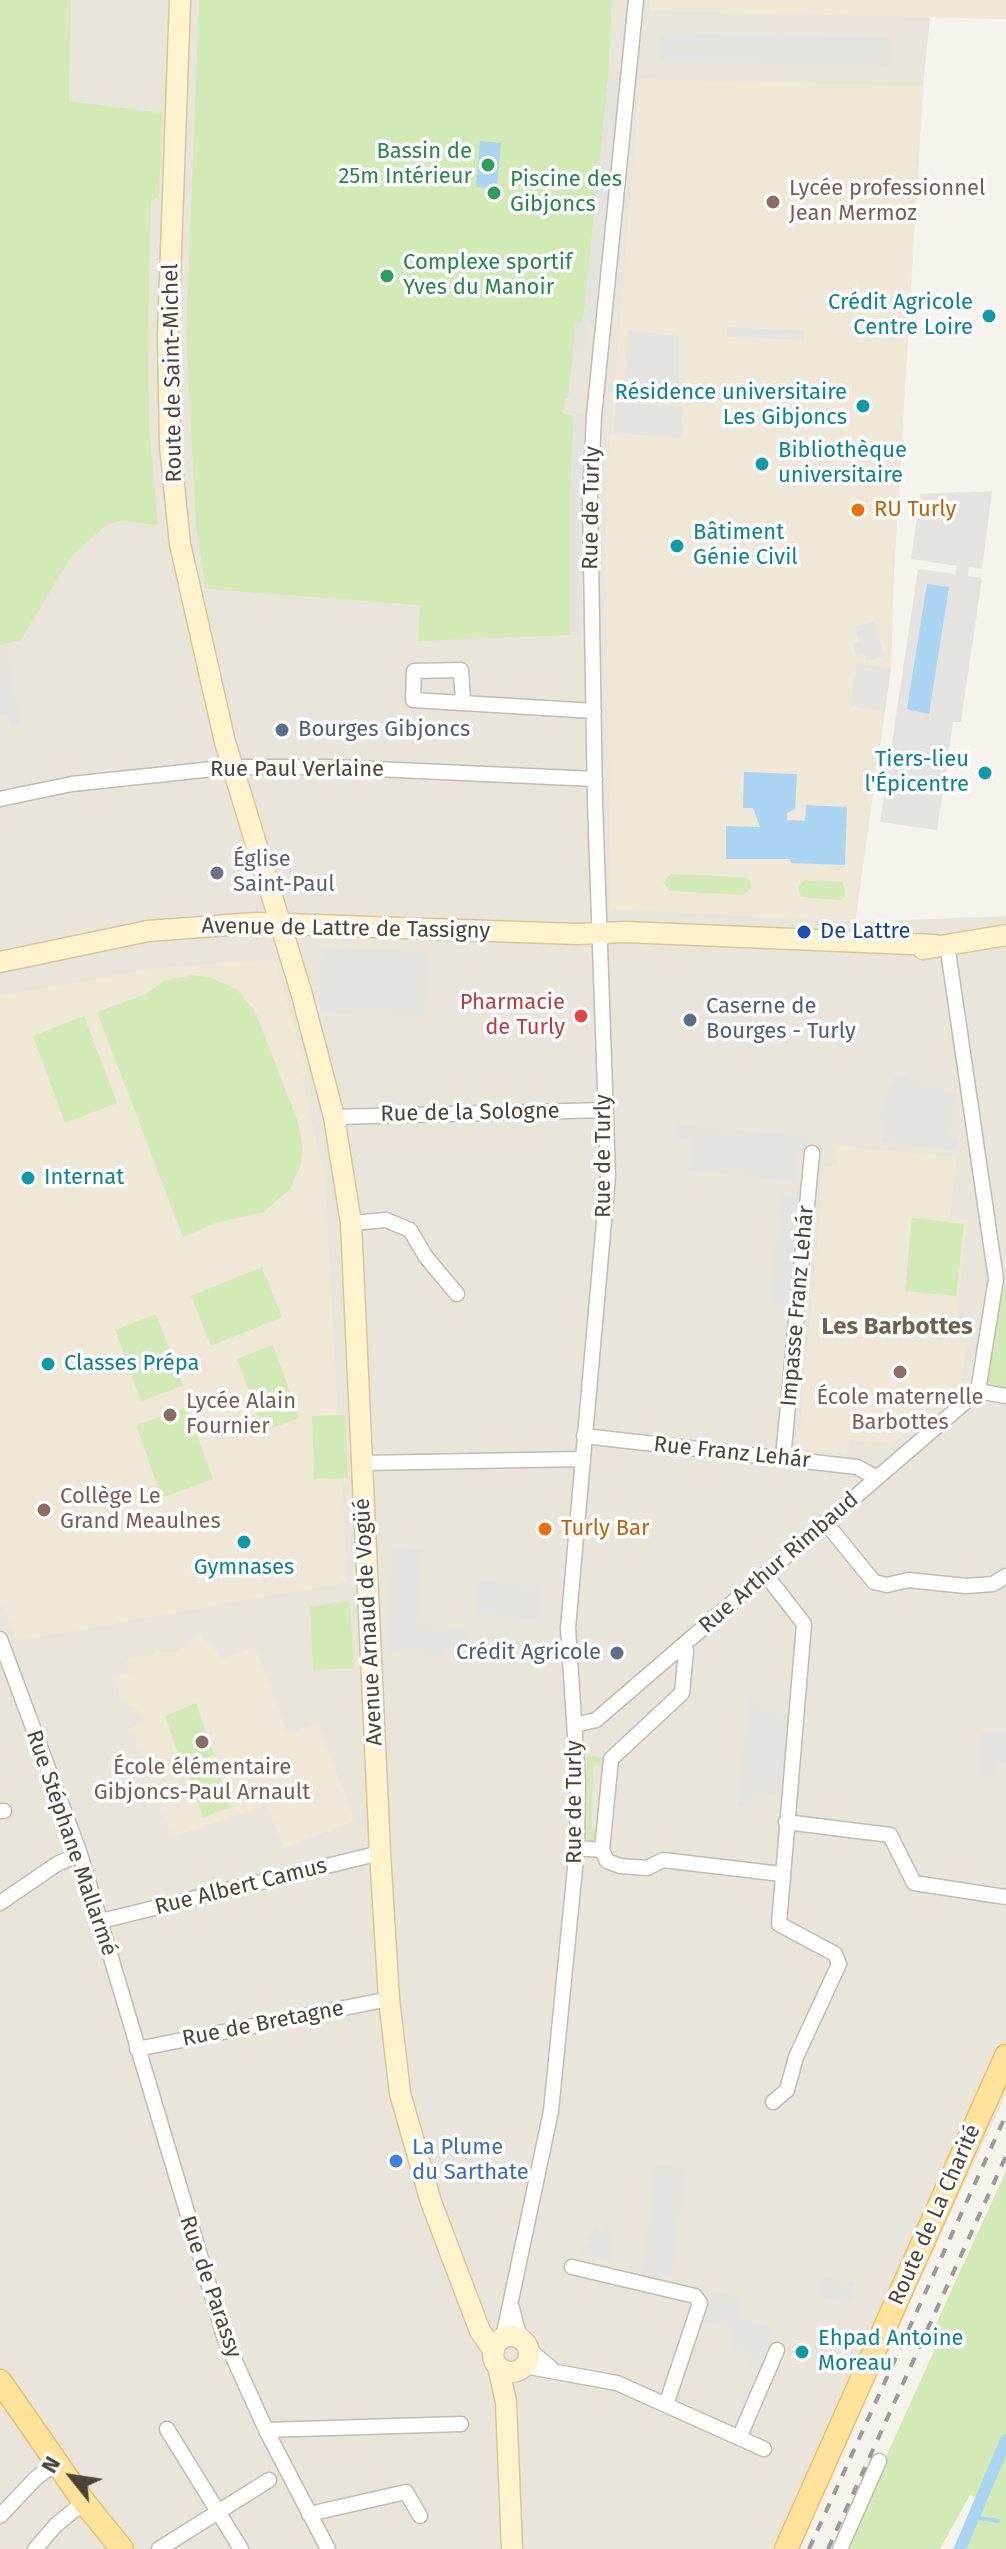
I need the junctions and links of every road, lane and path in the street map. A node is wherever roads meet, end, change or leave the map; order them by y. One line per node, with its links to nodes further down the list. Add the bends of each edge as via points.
1 (180, 0): 5 (street, Route de Saint-Michel, via 168,335 170,446 180,544)
2 (636, 0): 4 (street, Rue de Turly, via 594,416)
3 (463, 701): 4 (street)
4 (594, 711): 6 (street, Rue de Turly)
5 (232, 767): 6 (street, Rue Paul Verlaine); 7 (street, Rue Paul Verlaine, via 72,784); 8 (street, Route de Saint-Michel)
6 (595, 779): 9 (street, Rue de Turly)
7 (0, 799)
8 (280, 924): 9 (street, Avenue de Lattre de Tassigny); 12 (street, Avenue de Lattre de Tassigny, via 148,931); 14 (street, Avenue Arnaud de Vogüé)
9 (600, 934): 11 (street, Avenue de Lattre de Tassigny); 13 (street, Rue de Turly)
10 (1006, 935): 11 (street, Avenue de Lattre de Tassigny)
11 (941, 945): 17 (street)
12 (0, 962)
13 (605, 1110): 14 (street, Rue de la Sologne); 21 (street, Rue de Turly, via 608,1180)
14 (334, 1117): 16 (street, Avenue Arnaud de Vogüé)
15 (812, 1153): 22 (street, Impasse Franz Lehár)
16 (351, 1223): 18 (street, via 386,1220 410,1230); 24 (street, Avenue Arnaud de Vogüé)
17 (1001, 1280): 19 (street)
18 (457, 1294)
19 (978, 1391): 20 (street); 25 (street, Rue Arthur Rimbaud)
20 (1006, 1396)
21 (584, 1436): 22 (street, Rue Franz Lehár); 23 (street, Rue de Turly)
22 (783, 1458): 25 (street, Rue Franz Lehár, via 857,1467)
23 (582, 1459): 24 (street); 31 (street, Rue de Turly, via 568,1628)
24 (362, 1463): 35 (street, Avenue Arnaud de Vogüé)
25 (877, 1478): 26 (street, Rue Arthur Rimbaud)
26 (826, 1523): 27 (street, Rue Arthur Rimbaud); 28 (street, via 874,1582 966,1586 993,1584)
27 (766, 1575): 30 (street, Rue Arthur Rimbaud); 32 (street, via 804,1624)
28 (1006, 1576)
29 (0, 1639): 36 (street, Rue Stéphane Mallarmé)
30 (683, 1647): 31 (street, Rue Arthur Rimbaud, via 596,1720); 34 (street, via 682,1693 611,1759)
31 (575, 1725): 33 (street, Rue de Turly)
32 (786, 1822): 37 (street); 38 (street, via 890,1835 914,1883)
33 (577, 1848): 34 (street); 47 (street, Rue de Turly, via 551,2111 512,2308)
34 (602, 1850): 37 (street, via 607,1861 620,1866 647,1868 663,1860)
35 (380, 1853): 40 (street, Rue Albert Camus); 41 (street, Avenue Arnaud de Vogüé)
36 (80, 1854): 39 (street); 40 (street, Rue Stéphane Mallarmé)
37 (781, 1874): 44 (street, via 779,1924 835,1954 839,1964 796,2057 787,2090)
38 (1006, 1897)
39 (0, 1903)
40 (101, 1921): 42 (street, Rue Stéphane Mallarmé)
41 (389, 1999): 42 (street, Rue de Bretagne); 47 (street, Avenue Arnaud de Vogüé, via 400,2093 431,2202 477,2316)
42 (137, 2049): 53 (street, Rue de Parassy, via 220,2324)
43 (1006, 2056): 71 (main road, Route de La Charité)
44 (773, 2102)
45 (572, 2267): 50 (street, via 695,2296 700,2303)
46 (777, 2350): 54 (street)
47 (511, 2352): 50 (street, via 554,2369 617,2383); 70 (street, via 506,2402)
48 (0, 2381): 57 (main road)
49 (0, 2405): 57 (main road)
50 (666, 2405): 54 (street)
51 (461, 2424): 53 (street)
52 (167, 2429): 60 (street)
53 (266, 2430): 61 (street, Rue de Parassy)
54 (739, 2438): 55 (street)
55 (764, 2449)
56 (879, 2461): 72 (street)
57 (51, 2466): 59 (main road); 62 (street)
58 (269, 2480): 60 (street)
59 (79, 2506): 64 (street); 65 (main road); 66 (main road)
60 (217, 2511): 67 (street); 68 (street)
61 (309, 2514): 63 (street, via 406,2492); 69 (street, Rue de Parassy)
62 (0, 2516)
63 (420, 2516)
64 (35, 2549)
65 (105, 2549)
66 (122, 2549)
67 (159, 2549)
68 (241, 2549)
69 (328, 2549)
70 (512, 2549)
71 (786, 2549)
72 (840, 2549)

